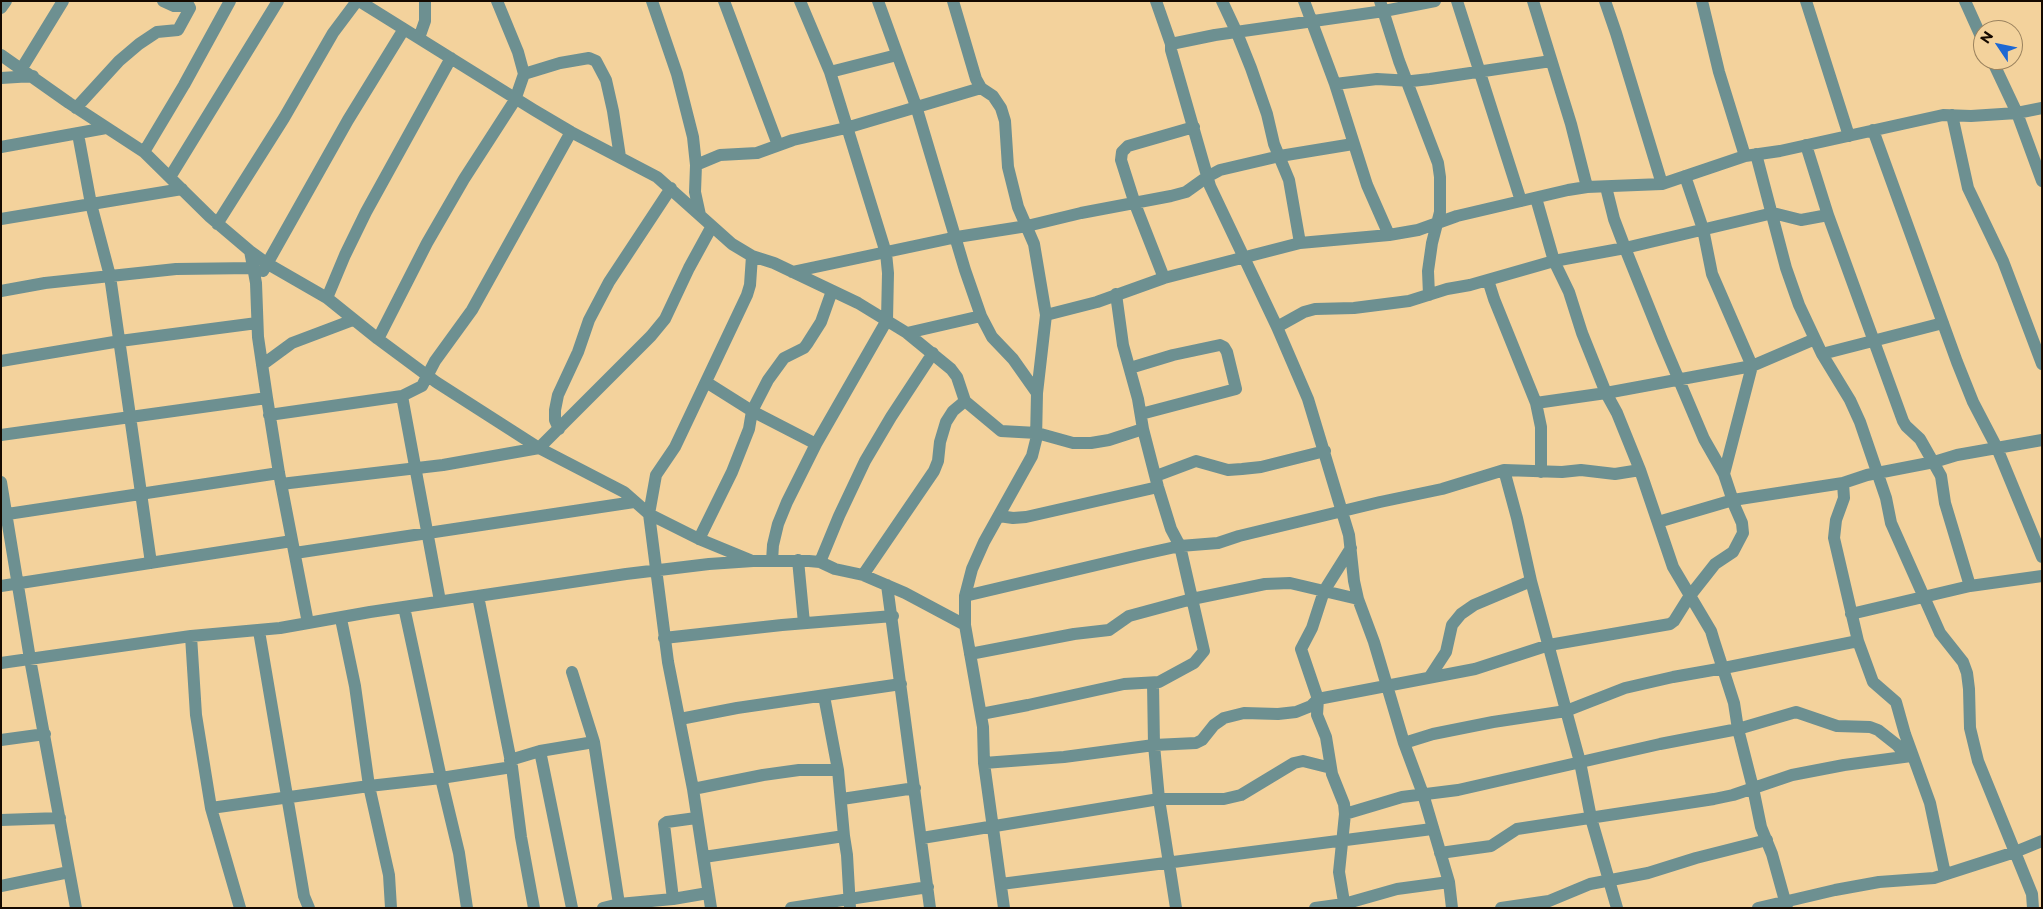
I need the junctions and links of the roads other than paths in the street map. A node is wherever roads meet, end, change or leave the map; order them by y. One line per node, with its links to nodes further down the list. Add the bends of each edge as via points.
1 (6, 1): 25 (street)
2 (63, 1): 38 (street)
3 (163, 1): 47 (street, via 174,6 189,6 178,30 157,32 139,44)
4 (230, 1): 62 (street)
5 (278, 1): 68 (street)
6 (358, 1): 28 (street); 84 (street, via 333,33)
7 (425, 1): 30 (street, via 425,20)
8 (497, 1): 40 (street)
9 (652, 1): 66 (street, via 677,74 693,137)
10 (724, 1): 59 (street)
11 (800, 1): 39 (street)
12 (878, 1): 33 (street)
13 (953, 1): 44 (street, via 972,70)
14 (1156, 1): 31 (street)
15 (1222, 1): 29 (street)
16 (1304, 1): 27 (street)
17 (1435, 1): 24 (street)
18 (1457, 1): 37 (street)
19 (1533, 1): 35 (street)
20 (1605, 1): 71 (street)
21 (1702, 1): 63 (street, via 1719,72)
22 (1806, 1): 57 (street)
23 (1964, 1): 26 (street)
24 (1382, 6): 27 (street); 42 (street)
25 (1, 8)
26 (1973, 20)
27 (1312, 21): 29 (street); 43 (street)
28 (404, 29): 30 (street); 98 (street, via 348,120)
29 (1237, 33): 31 (street); 64 (street)
30 (418, 38): 34 (street)
31 (1171, 44): 51 (street)
32 (1, 55): 38 (street)
33 (897, 55): 39 (street); 46 (street)
34 (451, 58): 45 (street); 109 (street, via 366,212)
35 (1551, 61): 37 (street); 72 (street)
36 (1997, 70): 49 (street)
37 (1481, 71): 42 (street); 77 (street)
38 (27, 72): 41 (street); 47 (street)
39 (830, 72): 53 (street)
40 (524, 74): 45 (street); 65 (street, via 560,63 589,58 596,61 606,80)
41 (1, 78)
42 (1407, 80): 43 (street, via 1377,79); 85 (street, via 1438,163 1441,199)
43 (1335, 84): 58 (street)
44 (981, 88): 46 (street); 87 (street, via 993,96 1001,108 1008,167 1018,207)
45 (515, 100): 55 (street); 119 (street, via 427,243)
46 (916, 106): 53 (street); 90 (street)
47 (76, 108): 52 (street)
48 (2042, 108): 49 (street)
49 (2017, 113): 50 (street); 70 (street)
50 (1952, 115): 54 (street); 126 (street, via 1968,188 2004,261)
51 (1194, 127): 69 (street); 79 (street, via 1128,146 1122,152 1121,160)
52 (106, 128): 56 (street); 62 (street)
53 (846, 128): 59 (street); 94 (street)
54 (1872, 130): 57 (street); 115 (street)
55 (571, 132): 65 (street); 129 (street, via 472,310)
56 (78, 134): 61 (street); 78 (street)
57 (1849, 136): 60 (street)
58 (1353, 144): 64 (street); 89 (street, via 1366,185)
59 (778, 145): 66 (street, via 756,153 720,155)
60 (1806, 145): 63 (street); 81 (street)
61 (1, 147)
62 (144, 152): 68 (street)
63 (1750, 155): 67 (street); 80 (street)
64 (1280, 156): 69 (street, via 1220,170); 91 (street, via 1289,180)
65 (620, 157): 74 (street, via 657,176)
66 (696, 165): 82 (street, via 695,192)
67 (1685, 176): 71 (street); 88 (street)
68 (170, 177): 75 (street)
69 (1207, 177): 79 (street, via 1186,192); 96 (street)
70 (2042, 181)
71 (1662, 184): 73 (street)
72 (1587, 187): 73 (street); 76 (street)
73 (1606, 187): 92 (street)
74 (671, 188): 82 (street); 142 (street, via 609,282 589,320 558,396 555,410)
75 (182, 189): 78 (street); 84 (street)
76 (1536, 198): 77 (street); 97 (street)
77 (1521, 201): 85 (street)
78 (91, 204): 83 (street); 101 (street)
79 (1135, 204): 87 (street); 102 (street)
80 (1773, 213): 81 (street, via 1801,220); 88 (street); 118 (street, via 1786,268)
81 (1828, 214): 120 (street)
82 (700, 215): 86 (street)
83 (1, 219)
84 (217, 224): 93 (street)
85 (1437, 224): 89 (street); 108 (street, via 1428,271)
86 (712, 226): 95 (street); 142 (street, via 660,325)
87 (1027, 226): 90 (street); 110 (street, via 1034,244)
88 (1703, 230): 92 (street); 127 (street, via 1712,274)
89 (1388, 235): 91 (street)
90 (957, 237): 94 (street); 111 (street)
91 (1300, 243): 96 (street)
92 (1625, 248): 97 (street); 130 (street)
93 (250, 251): 98 (street); 99 (street)
94 (886, 252): 100 (street); 113 (street)
95 (752, 256): 100 (street); 131 (street, via 747,295)
96 (1243, 258): 102 (street); 116 (street)
97 (1554, 261): 103 (street); 132 (street)
98 (268, 264): 104 (street); 109 (street)
99 (254, 268): 101 (street, via 176,269); 104 (street)
100 (792, 272): 106 (street)
101 (110, 276): 105 (street); 121 (street)
102 (1164, 278): 107 (street)
103 (1488, 280): 108 (street); 137 (street)
104 (256, 283): 114 (street)
105 (1, 291)
106 (832, 291): 113 (street); 138 (street, via 821,322 808,344 779,364)
107 (1116, 294): 110 (street); 128 (street, via 1123,345)
108 (1429, 295): 116 (street, via 1382,306 1315,309)
109 (327, 298): 112 (street)
110 (1046, 315): 133 (street)
111 (981, 316): 117 (street); 133 (street, via 988,331)
112 (353, 320): 119 (street); 125 (street, via 292,343)
113 (887, 320): 117 (street); 147 (street)
114 (257, 323): 121 (street); 125 (street)
115 (1943, 323): 120 (street); 149 (street, via 1973,402)
116 (1277, 327): 150 (street, via 1299,375)
117 (907, 332): 122 (street)
118 (1814, 339): 123 (street); 127 (street)
119 (378, 340): 129 (street)
120 (1874, 341): 123 (street); 151 (street, via 1903,421 1920,439)
121 (120, 342): 124 (street); 141 (street)
122 (933, 353): 136 (street, via 957,377); 179 (street, via 865,461)
123 (1822, 354): 156 (street, via 1857,414)
124 (1, 360)
125 (262, 364): 135 (street)
126 (2042, 364)
127 (1752, 366): 130 (street); 157 (street)
128 (1130, 368): 139 (street); 139 (street, via 1220,345 1227,352 1236,389)
129 (428, 376): 134 (street, via 422,386); 148 (street)
130 (1678, 378): 132 (street); 157 (street, via 1704,439)
131 (706, 382): 138 (street); 166 (street, via 669,458 656,475)
132 (1606, 392): 137 (street); 154 (street)
133 (1037, 393): 144 (street)
134 (402, 396): 140 (street); 152 (street)
135 (266, 398): 140 (street); 141 (street)
136 (966, 401): 144 (street, via 1001,431); 182 (street, via 946,422 934,471)
137 (1536, 403): 155 (street, via 1542,442)
138 (752, 411): 147 (street); 171 (street, via 749,429 732,472)
139 (1141, 414): 143 (street)
140 (269, 415): 158 (street)
141 (131, 416): 145 (street); 162 (street)
142 (559, 429): 148 (street)
143 (1143, 429): 144 (street, via 1091,443 1073,443); 160 (street)
144 (1036, 433): 168 (street, via 1032,456)
145 (1, 435)
146 (2042, 440): 149 (street)
147 (816, 444): 178 (street, via 781,516)
148 (539, 448): 152 (street); 164 (street, via 624,492)
149 (1997, 448): 151 (street); 175 (street)
150 (1325, 451): 160 (street, via 1242,469 1228,470 1196,461); 165 (street)
151 (1934, 462): 156 (street); 188 (street, via 1941,476 1945,504)
152 (416, 467): 158 (street); 170 (street)
153 (1504, 470): 155 (street); 165 (street, via 1442,489); 184 (street)
154 (1640, 470): 155 (street, via 1615,474 1580,470); 169 (street)
155 (1541, 472)
156 (1878, 473): 161 (street); 193 (street, via 1891,523)
157 (1724, 474): 163 (street)
158 (280, 478): 162 (street); 173 (street)
159 (1, 482): 167 (street)
160 (1157, 482): 168 (street, via 1026,517); 172 (street)
161 (1843, 483): 163 (street); 198 (street, via 1844,498 1834,538)
162 (140, 493): 167 (street); 180 (street)
163 (1733, 500): 169 (street); 192 (street, via 1742,523 1741,539 1733,552 1714,564)
164 (634, 502): 166 (street); 170 (street)
165 (1342, 511): 172 (street, via 1218,543); 174 (street)
166 (649, 514): 171 (street); 181 (street)
167 (4, 515): 185 (street)
168 (999, 516): 191 (street, via 972,569)
169 (1658, 522): 192 (street, via 1672,568)
170 (428, 532): 173 (street); 196 (street)
171 (699, 539): 177 (street)
172 (1180, 546): 191 (street); 194 (street)
173 (293, 547): 180 (street); 201 (street)
174 (1351, 548): 189 (street); 195 (street)
175 (2042, 558)
176 (798, 560): 178 (street); 179 (street); 202 (street)
177 (753, 561): 178 (street); 181 (street)
178 (772, 561)
179 (820, 562): 182 (street)
180 (151, 563): 185 (street)
181 (657, 571): 190 (street); 206 (street)
182 (862, 575): 186 (street)
183 (2042, 576): 188 (street)
184 (1530, 581): 208 (street); 214 (street, via 1474,605 1461,614 1452,626 1446,652)
185 (17, 583): 187 (street); 210 (street)
186 (887, 585): 199 (street); 203 (street)
187 (1, 586)
188 (1970, 586): 193 (street)
189 (1324, 591): 194 (street, via 1290,583 1265,584); 195 (street); 219 (street, via 1312,628 1300,649)
190 (478, 596): 196 (street); 232 (street)
191 (965, 596): 203 (street)
192 (1689, 597): 208 (street, via 1670,624); 212 (street, via 1710,631)
193 (1924, 597): 198 (street); 258 (street, via 1943,639 1963,662 1967,673 1970,728 1978,761)
194 (1192, 599): 209 (street, via 1129,616 1109,630); 215 (street, via 1204,651 1194,663 1165,680)
195 (1358, 599): 217 (street)
196 (440, 601): 197 (street)
197 (404, 607): 200 (street); 236 (street)
198 (1851, 614): 207 (street)
199 (893, 616): 202 (street); 216 (street)
200 (340, 619): 201 (street); 237 (street, via 355,686)
201 (308, 623): 204 (street)
202 (804, 623): 206 (street)
203 (965, 625): 209 (street)
204 (260, 631): 205 (street); 242 (street)
205 (190, 636): 210 (street); 245 (street, via 196,715)
206 (664, 638): 222 (street)
207 (1858, 641): 212 (street); 230 (street, via 1873,682 1896,702)
208 (1549, 646): 214 (street, via 1475,669); 220 (street)
209 (970, 654): 221 (street)
210 (30, 659): 211 (street); 224 (street)
211 (1, 662)
212 (1724, 668): 220 (street, via 1625,688); 223 (street)
213 (572, 672): 226 (street)
214 (1430, 678): 217 (street)
215 (1153, 683): 221 (street, via 1124,684); 228 (street)
216 (901, 684): 218 (street); 238 (street)
217 (1387, 686): 219 (street); 227 (street)
218 (824, 696): 222 (street); 235 (street)
219 (1318, 699): 228 (street, via 1296,712 1244,713 1224,718 1196,743); 234 (street, via 1318,715 1326,737)
220 (1566, 711): 227 (street, via 1493,722); 231 (street)
221 (981, 714): 233 (street)
222 (680, 719): 240 (street)
223 (1738, 729): 230 (street, via 1796,712 1837,726 1878,730); 231 (street); 239 (street)
224 (45, 734): 225 (street); 247 (street)
225 (1, 740)
226 (594, 742): 229 (street); 273 (street)
227 (1404, 743): 241 (street)
228 (1154, 745): 233 (street); 244 (street)
229 (540, 751): 232 (street); 281 (street)
230 (1909, 756): 239 (street, via 1800,774); 263 (street, via 1930,803)
231 (1580, 762): 241 (street, via 1458,790); 249 (street)
232 (511, 763): 236 (street); 280 (street)
233 (984, 763): 251 (street)
234 (1331, 768): 244 (street, via 1303,761 1294,763 1241,795 1224,799); 246 (street)
235 (838, 770): 240 (street, via 790,771); 243 (street)
236 (441, 778): 237 (street); 279 (street, via 459,853)
237 (369, 786): 242 (street); 278 (street, via 389,875)
238 (915, 788): 243 (street); 254 (street)
239 (1754, 788): 249 (street, via 1714,799); 255 (street, via 1761,827)
240 (693, 789): 248 (street)
241 (1423, 794): 246 (street, via 1402,796); 252 (street)
242 (288, 797): 245 (street); 277 (street, via 304,896)
243 (842, 799): 253 (street)
244 (1160, 799): 251 (street); 261 (street)
245 (211, 808): 276 (street)
246 (1345, 814): 256 (street)
247 (60, 818): 250 (street); 262 (street)
248 (696, 818): 260 (street); 270 (street, via 664,824)
249 (1591, 818): 259 (street, via 1517,828 1491,846); 264 (street)
250 (1, 820)
251 (992, 827): 254 (street); 266 (street)
252 (1432, 829): 256 (street); 259 (street)
253 (844, 836): 260 (street); 271 (street)
254 (922, 838): 268 (street)
255 (1767, 840): 264 (street, via 1648,873); 272 (street)
256 (1341, 841): 261 (street); 274 (street, via 1340,883)
257 (2042, 841): 258 (street)
258 (2015, 852): 263 (street); 292 (street, via 2032,894)
259 (1440, 854): 265 (street)
260 (704, 857): 269 (street)
261 (1168, 862): 266 (street); 286 (street)
262 (69, 872): 267 (street); 275 (street)
263 (1945, 874): 272 (street, via 1835,890)
264 (1610, 880): 289 (street, via 1590,884 1549,901); 290 (street)
265 (1448, 882): 274 (street, via 1379,893); 288 (street)
266 (1001, 884): 285 (street)
267 (1, 886)
268 (928, 887): 271 (street); 284 (street)
269 (708, 893): 270 (street); 282 (street)
270 (673, 899): 273 (street)
271 (849, 903): 283 (street)
272 (1786, 905): 291 (street)
273 (611, 906)
274 (1345, 906): 287 (street)
275 (76, 908)
276 (240, 908)
277 (309, 908)
278 (391, 908)
279 (467, 908)
280 (534, 908)
281 (572, 908)
282 (711, 908)
283 (791, 908)
284 (930, 908)
285 (1004, 908)
286 (1176, 908)
287 (1315, 908)
288 (1452, 908)
289 (1501, 908)
290 (1617, 908)
291 (1758, 908)
292 (2033, 908)

